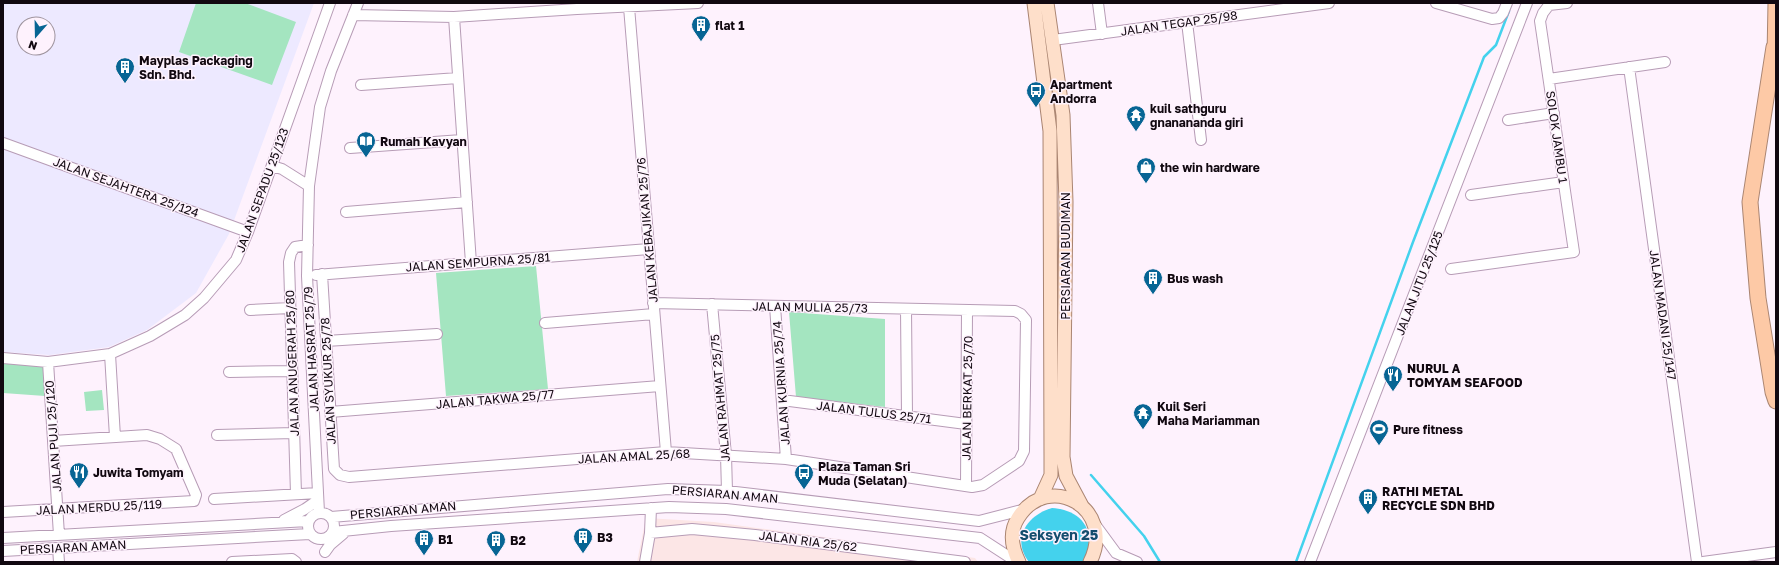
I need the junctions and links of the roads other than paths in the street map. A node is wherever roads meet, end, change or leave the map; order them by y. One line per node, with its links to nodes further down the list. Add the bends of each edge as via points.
1 (330, 3): 33 (street, JALAN SEPADU 25/123)
2 (358, 3): 14 (street, JALAN HASRAT 25/79)
3 (698, 3): 13 (street)
4 (1034, 3): 28 (main road, PERSIARAN BUDIMAN)
5 (1047, 3): 18 (main road, PERSIARAN BUDIMAN)
6 (1098, 3): 17 (street)
7 (1329, 3): 16 (street, JALAN TEGAP 25/98)
8 (1436, 3): 9 (street, via 1492,19 1499,18)
9 (1507, 3)
10 (1527, 3): 116 (street, JALAN JITU 25/125)
11 (1564, 3): 24 (street, SOLOK JAMBU 1, via 1549,5 1540,21)
12 (1776, 3): 19 (highway)
13 (629, 7): 15 (street); 41 (street, JALAN KEBAJIKAN 25/76)
14 (353, 15): 15 (street); 35 (street, JALAN HASRAT 25/79, via 320,107)
15 (454, 18): 23 (street)
16 (1187, 22): 17 (street, JALAN TEGAP 25/98); 30 (street)
17 (1102, 34): 18 (street, JALAN TEGAP 25/98)
18 (1053, 40): 28 (main road, via 1047,53); 82 (main road, PERSIARAN BUDIMAN, via 1064,114 1066,202 1063,457 1066,476)
19 (1774, 46): 22 (highway); 64 (highway, via 1750,202 1758,298)
20 (1665, 62): 21 (street)
21 (1629, 67): 24 (street); 117 (street, JALAN MADANI 25/147)
22 (1776, 69)
23 (458, 78): 25 (street); 29 (street)
24 (1549, 79): 26 (street, SOLOK JAMBU 1)
25 (361, 85)
26 (1554, 113): 27 (street); 34 (street, SOLOK JAMBU 1)
27 (1508, 120)
28 (1050, 131): 81 (main road, PERSIARAN BUDIMAN, via 1051,475)
29 (462, 140): 32 (street); 37 (street)
30 (1202, 140)
31 (3, 142): 39 (street, JALAN SEJAHTERA 25/124)
32 (350, 148)
33 (272, 166): 35 (street, via 282,169); 39 (street, JALAN SEPADU 25/123)
34 (1564, 182): 36 (street); 43 (street, SOLOK JAMBU 1, via 1574,252)
35 (309, 186): 40 (street, JALAN HASRAT 25/79)
36 (1471, 195)
37 (467, 202): 38 (street); 42 (street)
38 (346, 212)
39 (248, 232): 57 (street, JALAN SEPADU 25/123, via 236,260 204,298 185,315 150,336)
40 (308, 245): 45 (street, JALAN HASRAT 25/79); 49 (street, JALAN ANUGERAH 25/80, via 295,247 291,253)
41 (649, 249): 42 (street, JALAN SEMPURNA 25/81); 46 (street, JALAN KEBAJIKAN 25/76)
42 (471, 263): 44 (street, JALAN SEMPURNA 25/81)
43 (1451, 269)
44 (322, 274): 45 (street, JALAN SEMPURNA 25/81); 56 (street, JALAN SYUKUR 25/78)
45 (307, 276): 79 (street, JALAN HASRAT 25/79)
46 (653, 303): 47 (street, JALAN MULIA 25/73); 53 (street, JALAN KEBAJIKAN 25/76)
47 (712, 304): 48 (street, JALAN MULIA 25/73); 73 (street, JALAN RAHMAT 25/75)
48 (775, 306): 50 (street, JALAN MULIA 25/73); 63 (street, JALAN KURNIA 25/74)
49 (290, 308): 51 (street); 60 (street, JALAN ANUGERAH 25/80)
50 (906, 309): 52 (street, JALAN MULIA 25/73); 66 (street)
51 (250, 310)
52 (968, 310): 67 (street, JALAN BERKAT 25/70); 76 (street, JALAN MULIA 25/73, via 1015,311 1026,320 1024,451 1019,460 983,485)
53 (654, 314): 54 (street); 62 (street, JALAN KEBAJIKAN 25/76)
54 (545, 323)
55 (437, 334): 56 (street)
56 (326, 341): 65 (street, JALAN SYUKUR 25/78)
57 (110, 354): 59 (street, JALAN SEPADU 25/123); 70 (street)
58 (3, 358): 59 (street, JALAN SEPADU 25/123)
59 (48, 362): 71 (street, JALAN PUJI 25/120)
60 (292, 371): 61 (street); 68 (street, JALAN ANUGERAH 25/80)
61 (230, 372)
62 (660, 386): 65 (street, JALAN TAKWA 25/77); 72 (street, JALAN KEBAJIKAN 25/76)
63 (782, 400): 66 (street, JALAN TULUS 25/71); 74 (street, JALAN KURNIA 25/74)
64 (1776, 401)
65 (330, 412): 75 (street, JALAN SYUKUR 25/78, via 334,469 340,475)
66 (906, 416): 67 (street, JALAN TULUS 25/71)
67 (966, 424): 76 (street, JALAN BERKAT 25/70)
68 (294, 433): 69 (street); 78 (street, JALAN ANUGERAH 25/80)
69 (217, 435)
70 (115, 437): 71 (street); 84 (street, JALAN MERDU 25/119, via 147,435 176,449 196,495 194,501)
71 (53, 440): 84 (street, JALAN PUJI 25/120)
72 (666, 452): 73 (street, JALAN AMAL 25/68); 75 (street, JALAN AMAL 25/68)
73 (726, 455): 74 (street, JALAN AMAL 25/68); 77 (street, JALAN RAHMAT 25/75)
74 (786, 459): 76 (street, JALAN AMAL 25/68)
75 (349, 477)
76 (966, 486)
77 (727, 492): 85 (street, PERSIARAN AMAN, via 979,521); 86 (street, PERSIARAN AMAN, via 668,489)
78 (296, 494): 79 (street); 80 (street)
79 (318, 496): 88 (street, JALAN HASRAT 25/79); 91 (street, via 293,516)
80 (214, 499)
81 (1040, 499): 82 (main road, via 1062,497); 85 (main road)
82 (1082, 506): 92 (main road, PERSIARAN BUDIMAN)
83 (651, 508): 93 (street, PERSIARAN AMAN); 97 (street); 113 (street, PERSIARAN AMAN, via 726,509 980,538)
84 (58, 509): 87 (street, JALAN MERDU 25/119); 98 (street, JALAN PUJI 25/120)
85 (1022, 510): 113 (main road, via 1015,523 1012,537)
86 (388, 511): 89 (street, PERSIARAN AMAN); 93 (street, via 381,514 380,519)
87 (3, 512)
88 (319, 512): 89 (street); 90 (street, via 312,515)
89 (331, 517): 96 (street, via 334,524)
90 (308, 521): 91 (street, PERSIARAN AMAN); 99 (street)
91 (279, 522): 94 (street, PERSIARAN AMAN)
92 (1094, 523): 114 (main road, via 1097,536 1096,550); 115 (street, via 1116,553)
93 (391, 526): 95 (street, PERSIARAN AMAN)
94 (137, 530): 98 (street, PERSIARAN AMAN); 102 (street)
95 (349, 530): 96 (street, PERSIARAN AMAN); 106 (street, via 339,536)
96 (333, 532): 101 (street)
97 (650, 533): 107 (street, JALAN RIA 25/62, via 692,529); 111 (street)
98 (60, 534): 100 (street, PERSIARAN AMAN)
99 (310, 534): 101 (street); 102 (street, PERSIARAN AMAN)
100 (3, 538)
101 (324, 539): 106 (street)
102 (138, 544): 103 (street, PERSIARAN AMAN)
103 (58, 548): 104 (street, PERSIARAN AMAN); 108 (street)
104 (3, 551)
105 (1770, 556): 117 (street)
106 (325, 557)
107 (945, 560): 112 (street, JALAN RIA 25/62)
108 (59, 562)
109 (232, 562): 110 (street, via 292,559)
110 (296, 562)
111 (645, 562)
112 (964, 562)
113 (1018, 562)
114 (1090, 562)
115 (1137, 562)
116 (1310, 562)
117 (1703, 562)

